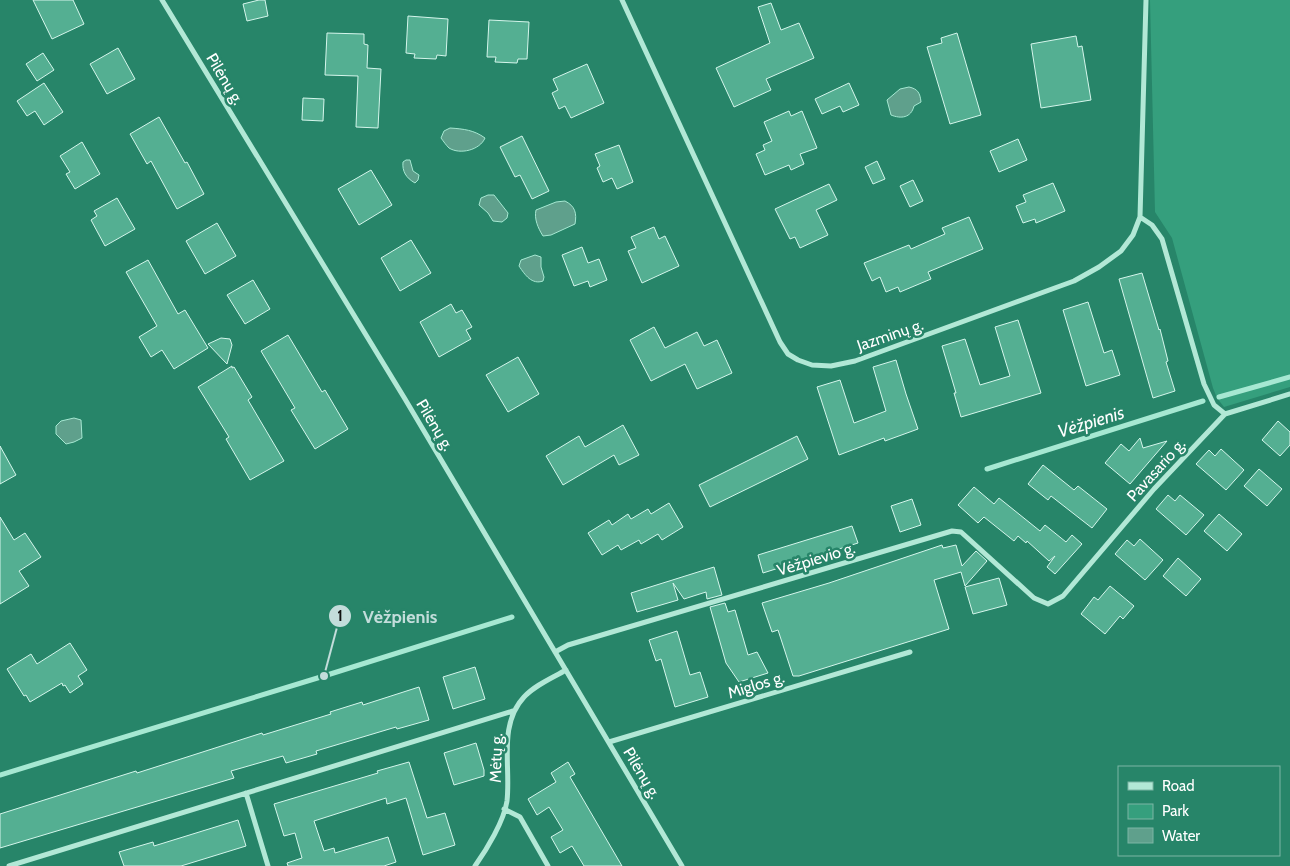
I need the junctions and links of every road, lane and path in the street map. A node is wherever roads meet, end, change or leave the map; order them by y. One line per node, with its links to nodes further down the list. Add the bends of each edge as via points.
1 (162, 0): 8 (street, Pilėnų g.)
2 (622, 0): 4 (street, Jazminų g., via 780,342 788,354 798,360 831,366 855,360 1074,281 1121,251 1133,235)
3 (1146, 0): 4 (street, Jazminų g.)
4 (1140, 217): 6 (street, via 1162,238 1204,384 1214,405)
5 (1290, 394): 6 (street, Pavasario g.)
6 (1225, 414): 7 (street, Pavasario g., via 1154,489)
7 (1062, 596): 8 (street, Vėžpievio g., via 1048,604 1034,598 961,532 952,531 577,642)
8 (555, 652): 10 (street, Pilėnų g.)
9 (910, 652): 12 (street, Miglos g.)
10 (566, 670): 11 (street, Mėtų g., via 536,687); 12 (street, Pilėnų g.)
11 (513, 711): 13 (street); 14 (street, Mėtų g., via 507,732 508,781)
12 (610, 742): 19 (street, Pilėnų g.)
13 (246, 793): 15 (street); 16 (street)
14 (504, 809): 17 (street, Mėtų g., via 483,856); 18 (street, via 520,817)
15 (9, 866)
16 (268, 866)
17 (475, 866)
18 (548, 866)
19 (682, 866)

